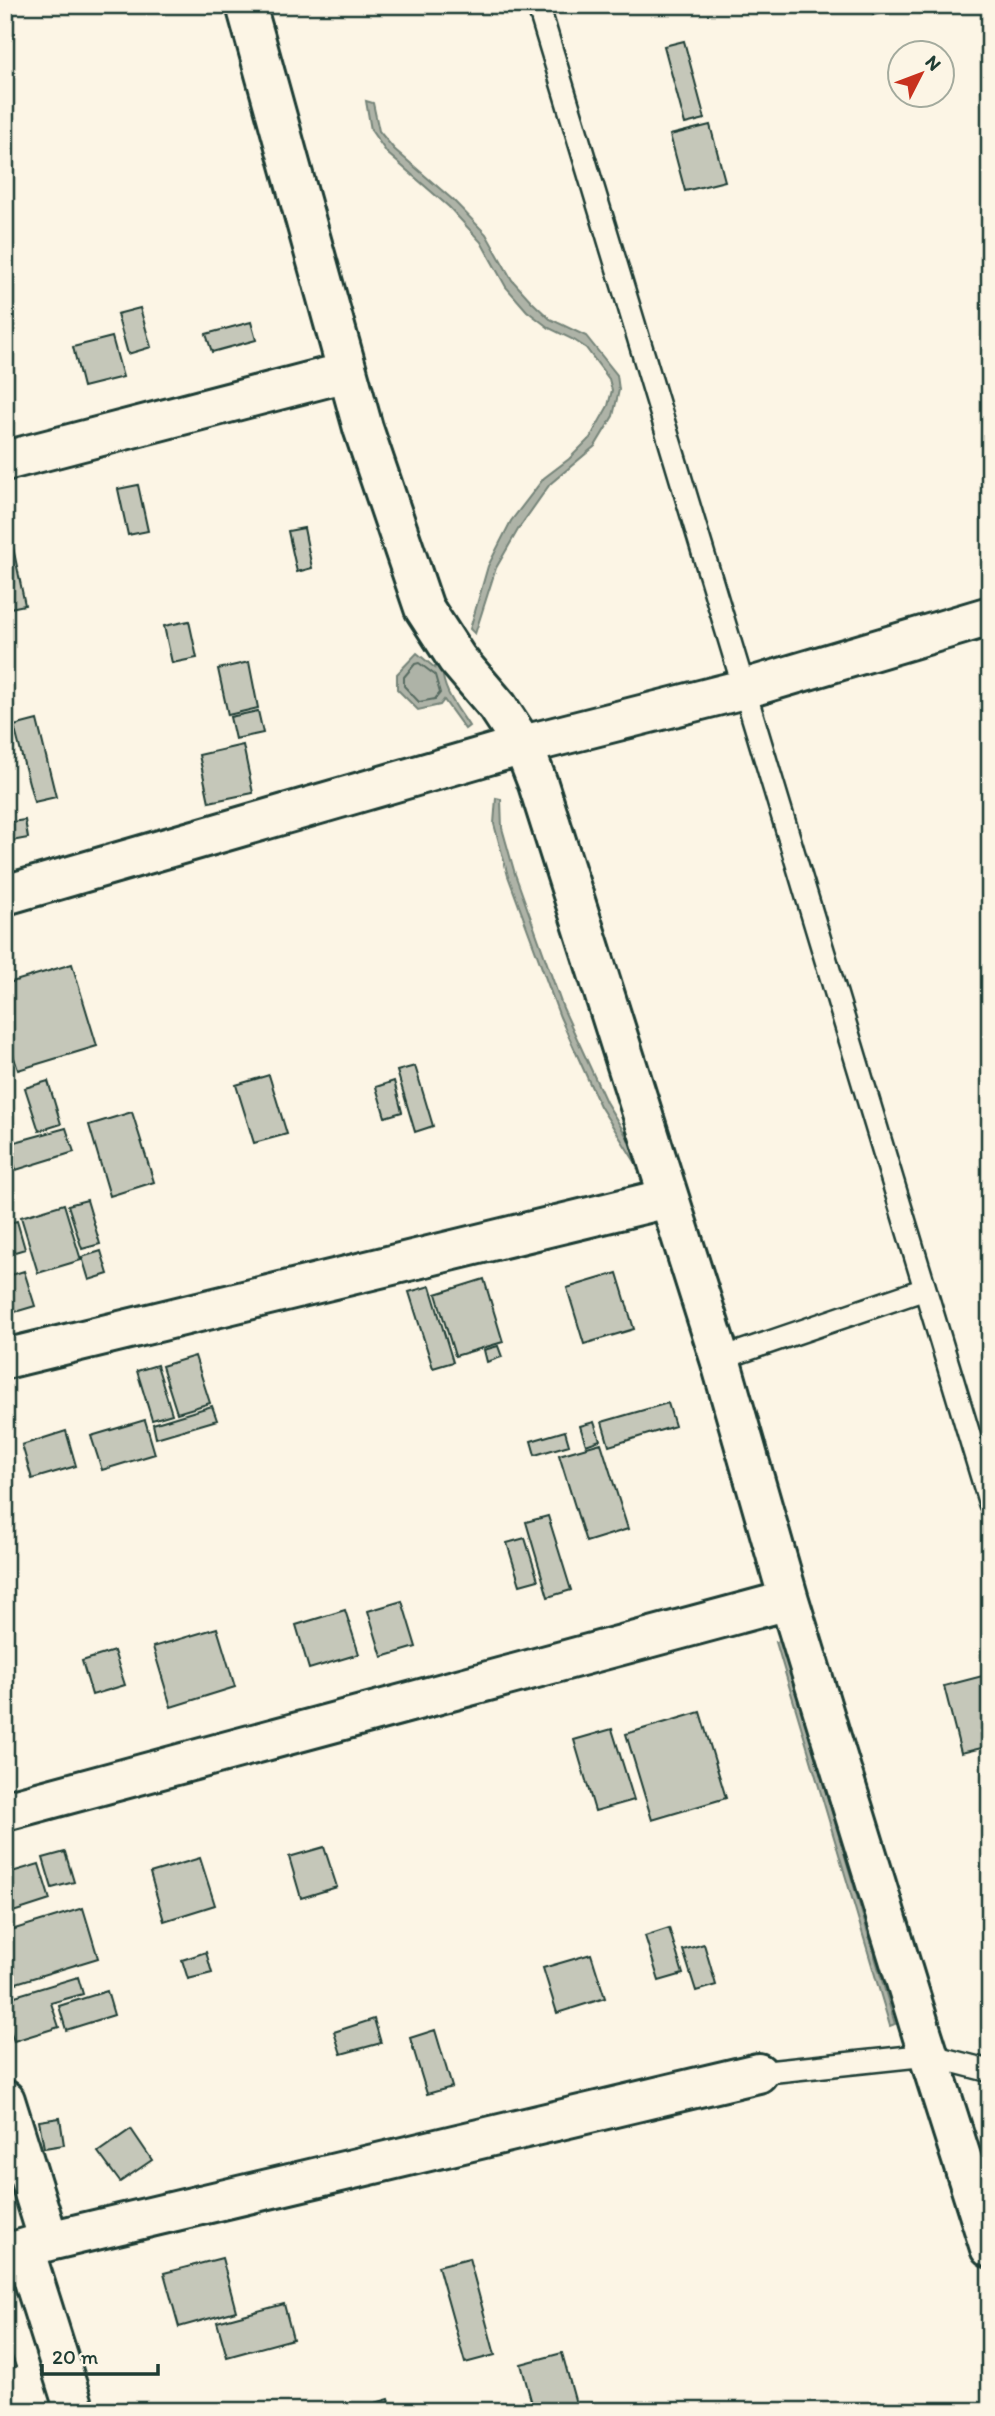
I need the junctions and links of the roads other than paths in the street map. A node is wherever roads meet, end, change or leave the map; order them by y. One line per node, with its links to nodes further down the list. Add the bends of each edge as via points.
1 (246, 5): 3 (street)
2 (538, 5): 6 (lane)
3 (347, 372): 4 (street); 7 (street, via 424,608)
4 (5, 461)
5 (990, 616): 6 (street)
6 (744, 689): 7 (street); 10 (lane)
7 (523, 745): 8 (street); 9 (street)
8 (5, 895)
9 (668, 1198): 11 (street); 12 (street)
10 (925, 1289): 12 (lane); 13 (lane)
11 (5, 1359)
12 (720, 1359): 14 (street)
13 (990, 1504)
14 (789, 1600): 15 (street); 16 (street)
15 (5, 1811)
16 (928, 2055): 17 (lane); 18 (lane); 21 (street)
17 (990, 2071)
18 (758, 2073): 20 (street)
19 (5, 2100): 20 (street)
20 (26, 2248): 22 (street)
21 (990, 2248)
22 (75, 2411)

